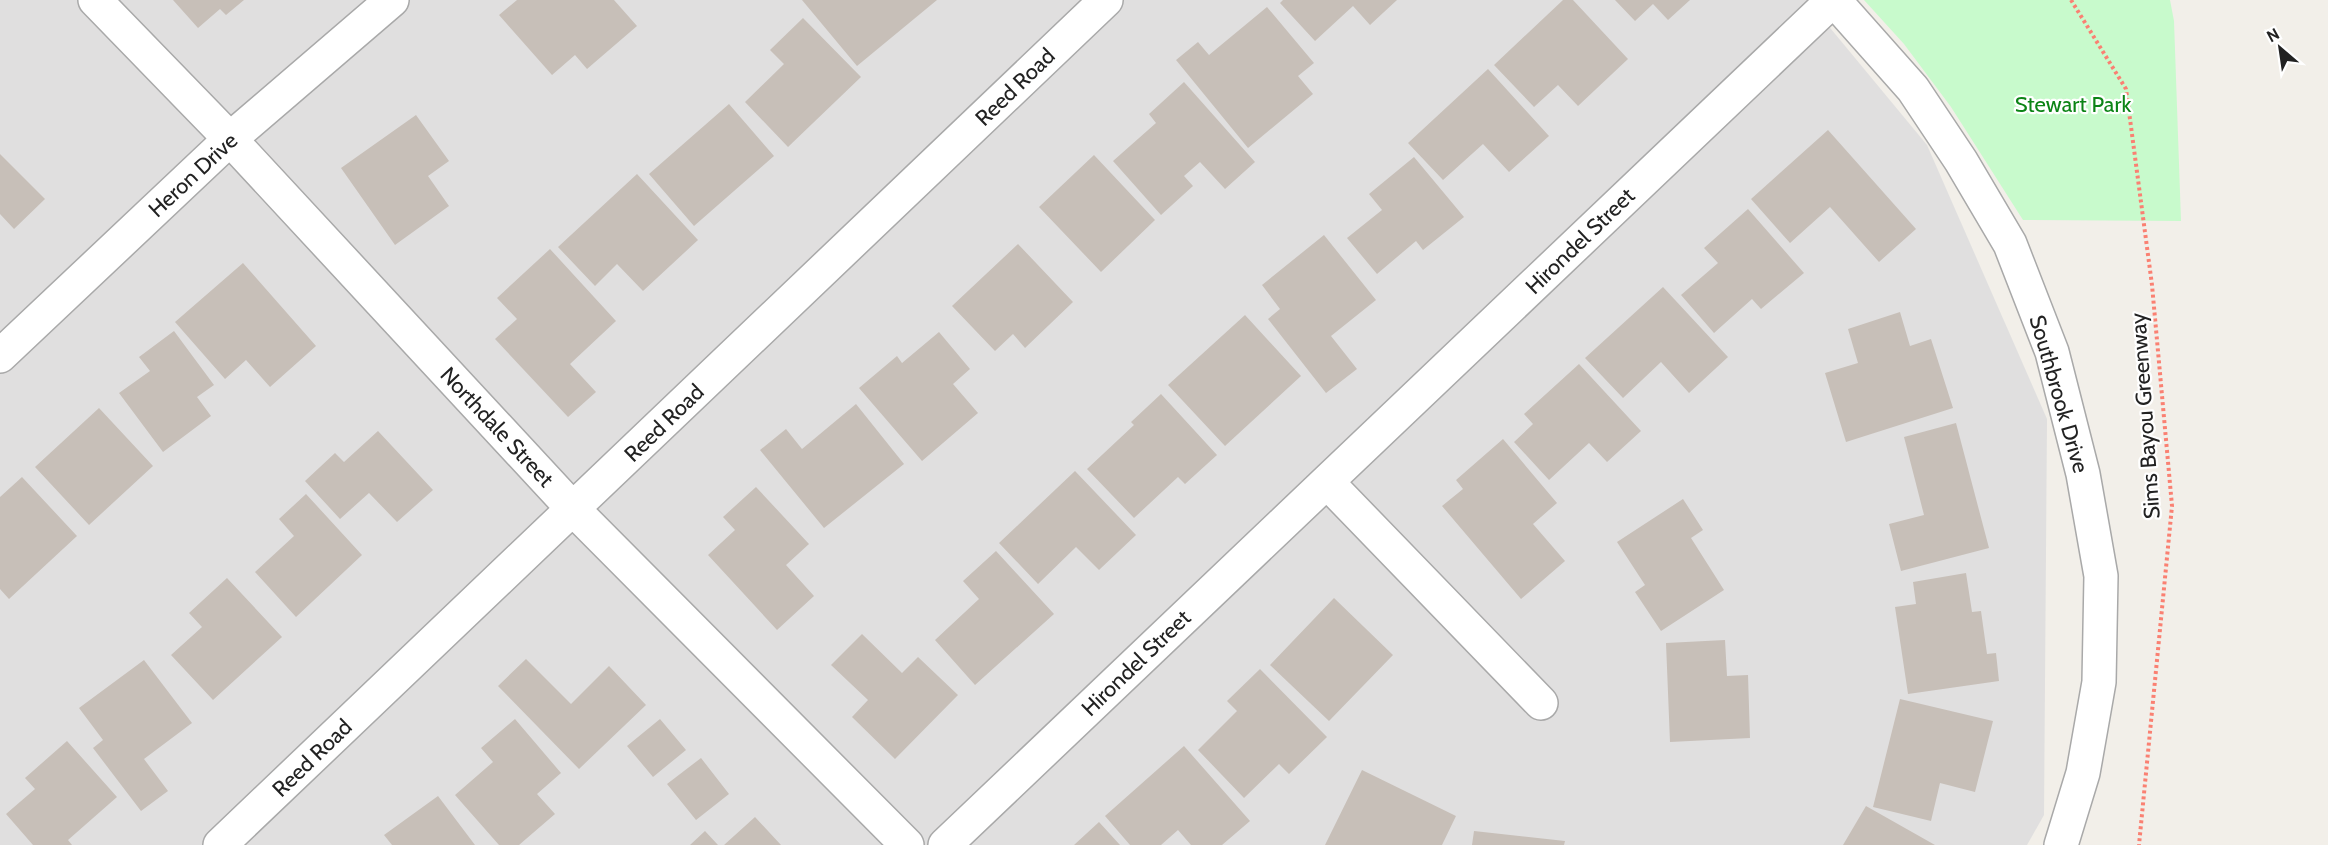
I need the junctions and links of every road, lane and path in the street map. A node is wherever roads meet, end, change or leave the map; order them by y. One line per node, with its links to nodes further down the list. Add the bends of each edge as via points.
1 (95, 0): 6 (street, Northdale Street)
2 (392, 0): 6 (street, Heron Drive)
3 (1106, 0): 9 (street, Reed Road)
4 (1834, 0): 8 (street, Hirondel Street); 14 (street, Southbrook Drive, via 1913,89 1961,161 2010,244 2052,352 2083,474 2101,576 2099,682 2083,773)
5 (2071, 0): 15 (path, Sims Bayou Greenway, via 2126,89 2152,285 2172,506)
6 (230, 139): 7 (street, Heron Drive); 9 (street, Northdale Street)
7 (0, 356)
8 (1327, 482): 10 (street); 13 (street, Hirondel Street)
9 (574, 510): 11 (street, Reed Road); 12 (street, Northdale Street)
10 (1541, 703)
11 (220, 845)
12 (907, 845)
13 (945, 845)
14 (2061, 845)
15 (2139, 845)

